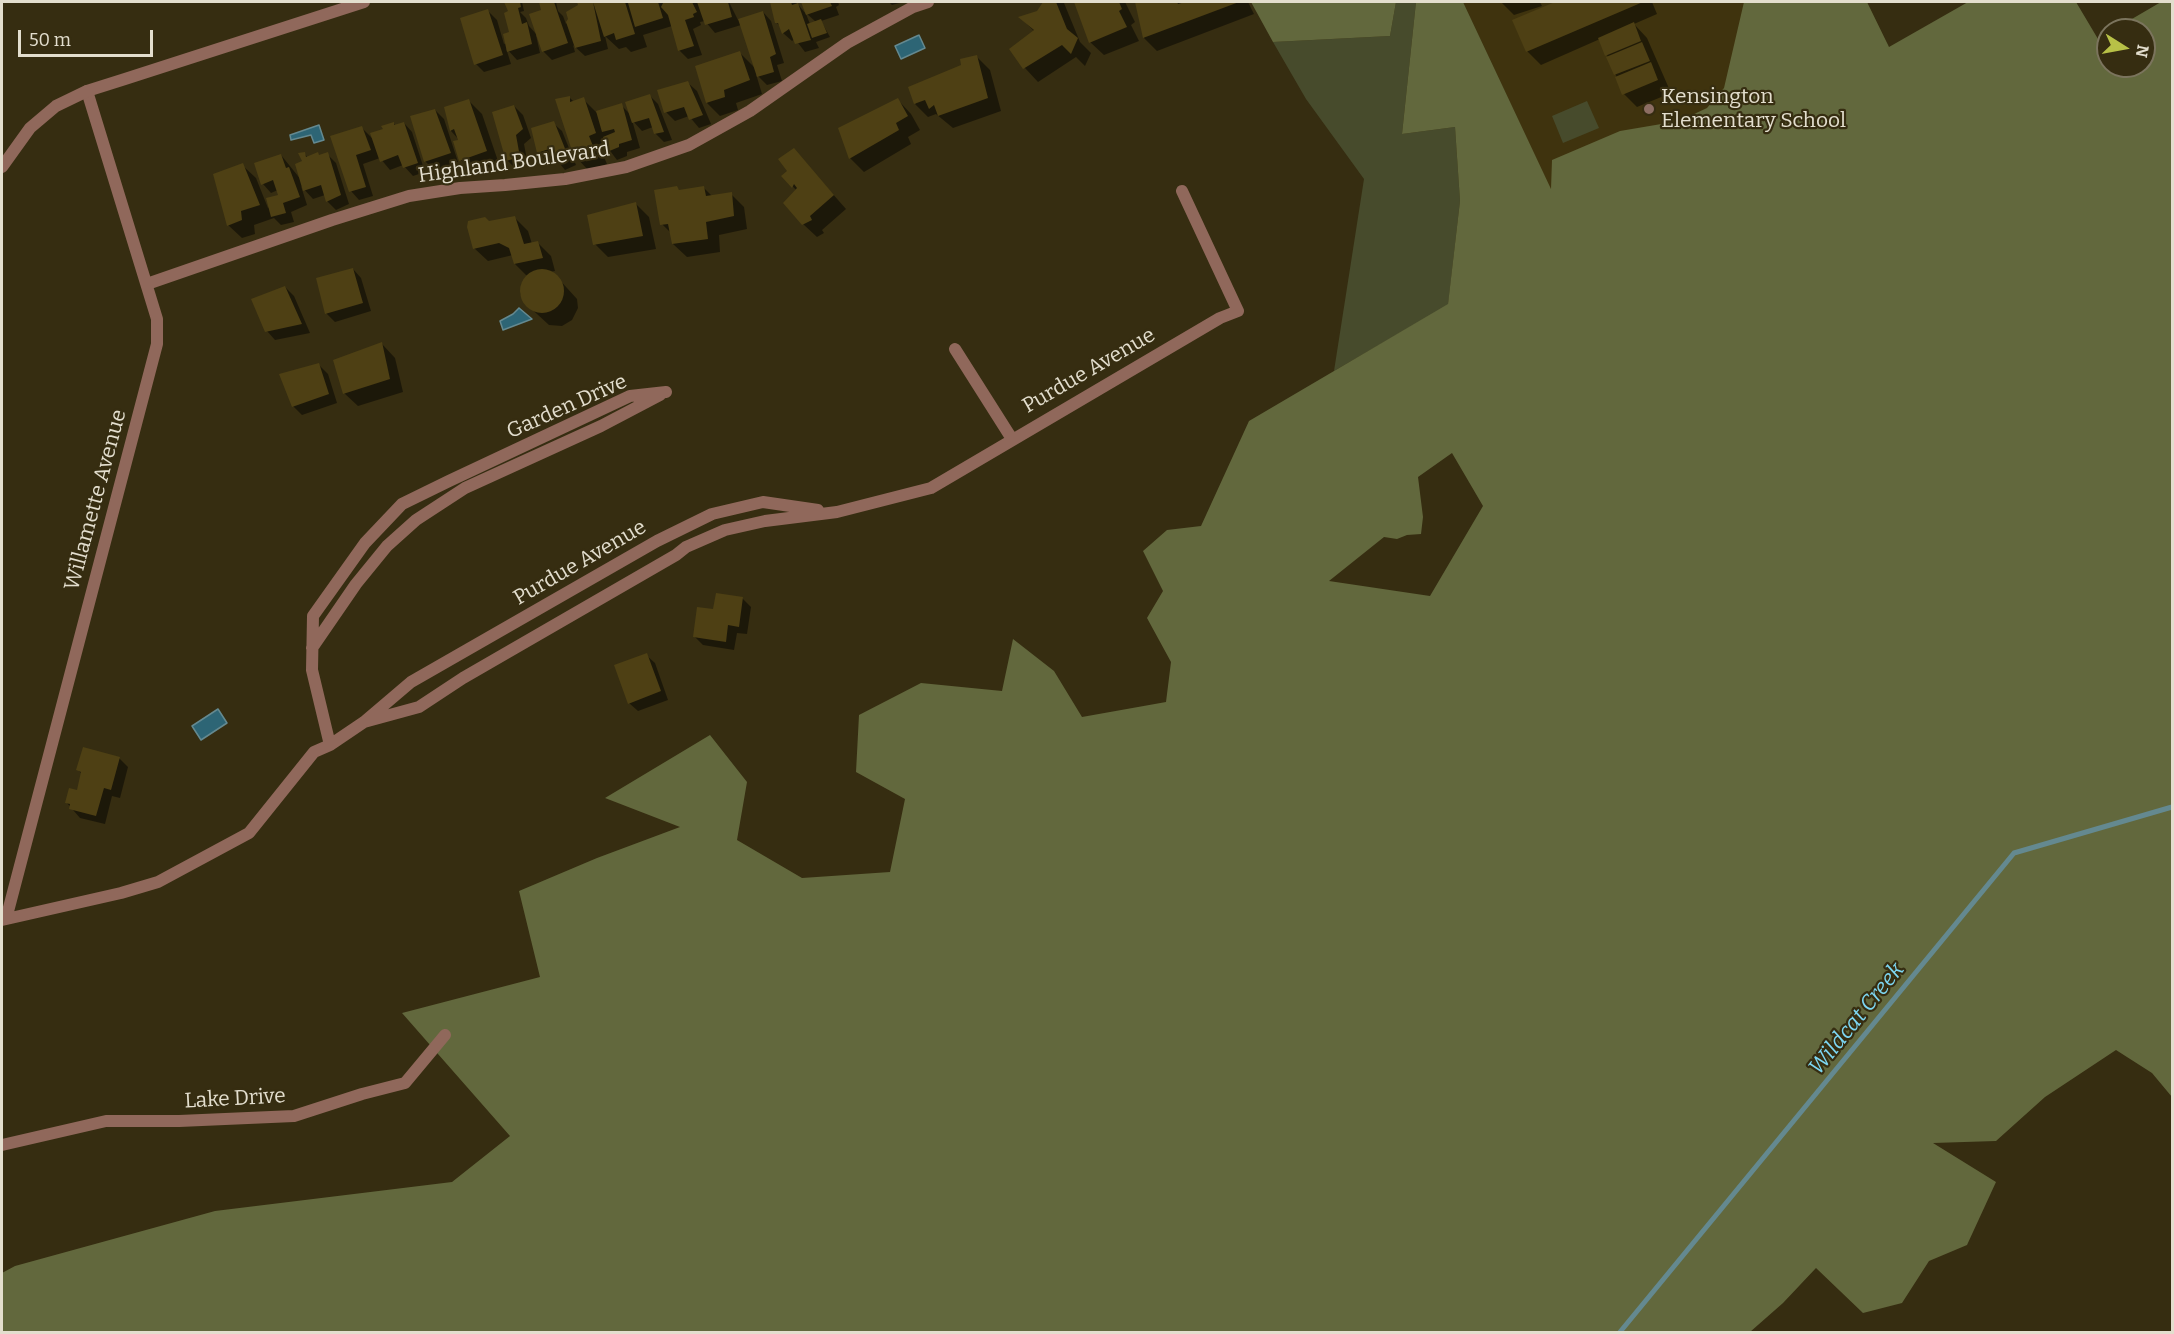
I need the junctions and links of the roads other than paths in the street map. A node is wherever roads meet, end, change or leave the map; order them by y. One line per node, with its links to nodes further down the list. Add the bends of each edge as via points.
1 (364, 2): 3 (street)
2 (928, 2): 6 (street, Highland Boulevard, via 847,43 750,111 689,145 626,167 575,177 409,196)
3 (87, 91): 4 (street, via 56,106 30,128); 6 (street, Willamette Avenue)
4 (2, 167)
5 (1182, 191): 8 (street, Purdue Avenue, via 1238,311)
6 (147, 284): 13 (street, Willamette Avenue, via 157,319 157,344)
7 (955, 349): 8 (street)
8 (1012, 439): 9 (street, Purdue Avenue, via 931,488)
9 (837, 512): 11 (street, Purdue Avenue, via 725,530 686,547 419,707); 11 (street, Purdue Avenue, via 763,502 712,514 657,541 411,682)
10 (312, 648): 10 (street, Garden Drive, via 387,546 416,520 465,488 666,392 630,396 402,504 365,543 312,616); 12 (street, Garden Drive, via 312,670)
11 (364, 722): 12 (street, Purdue Avenue)
12 (330, 745): 13 (street, Purdue Avenue, via 314,752 249,833 158,882)
13 (4, 920)
14 (445, 1035): 15 (street, Lake Drive, via 405,1083 294,1116 106,1121)
15 (2, 1145)

